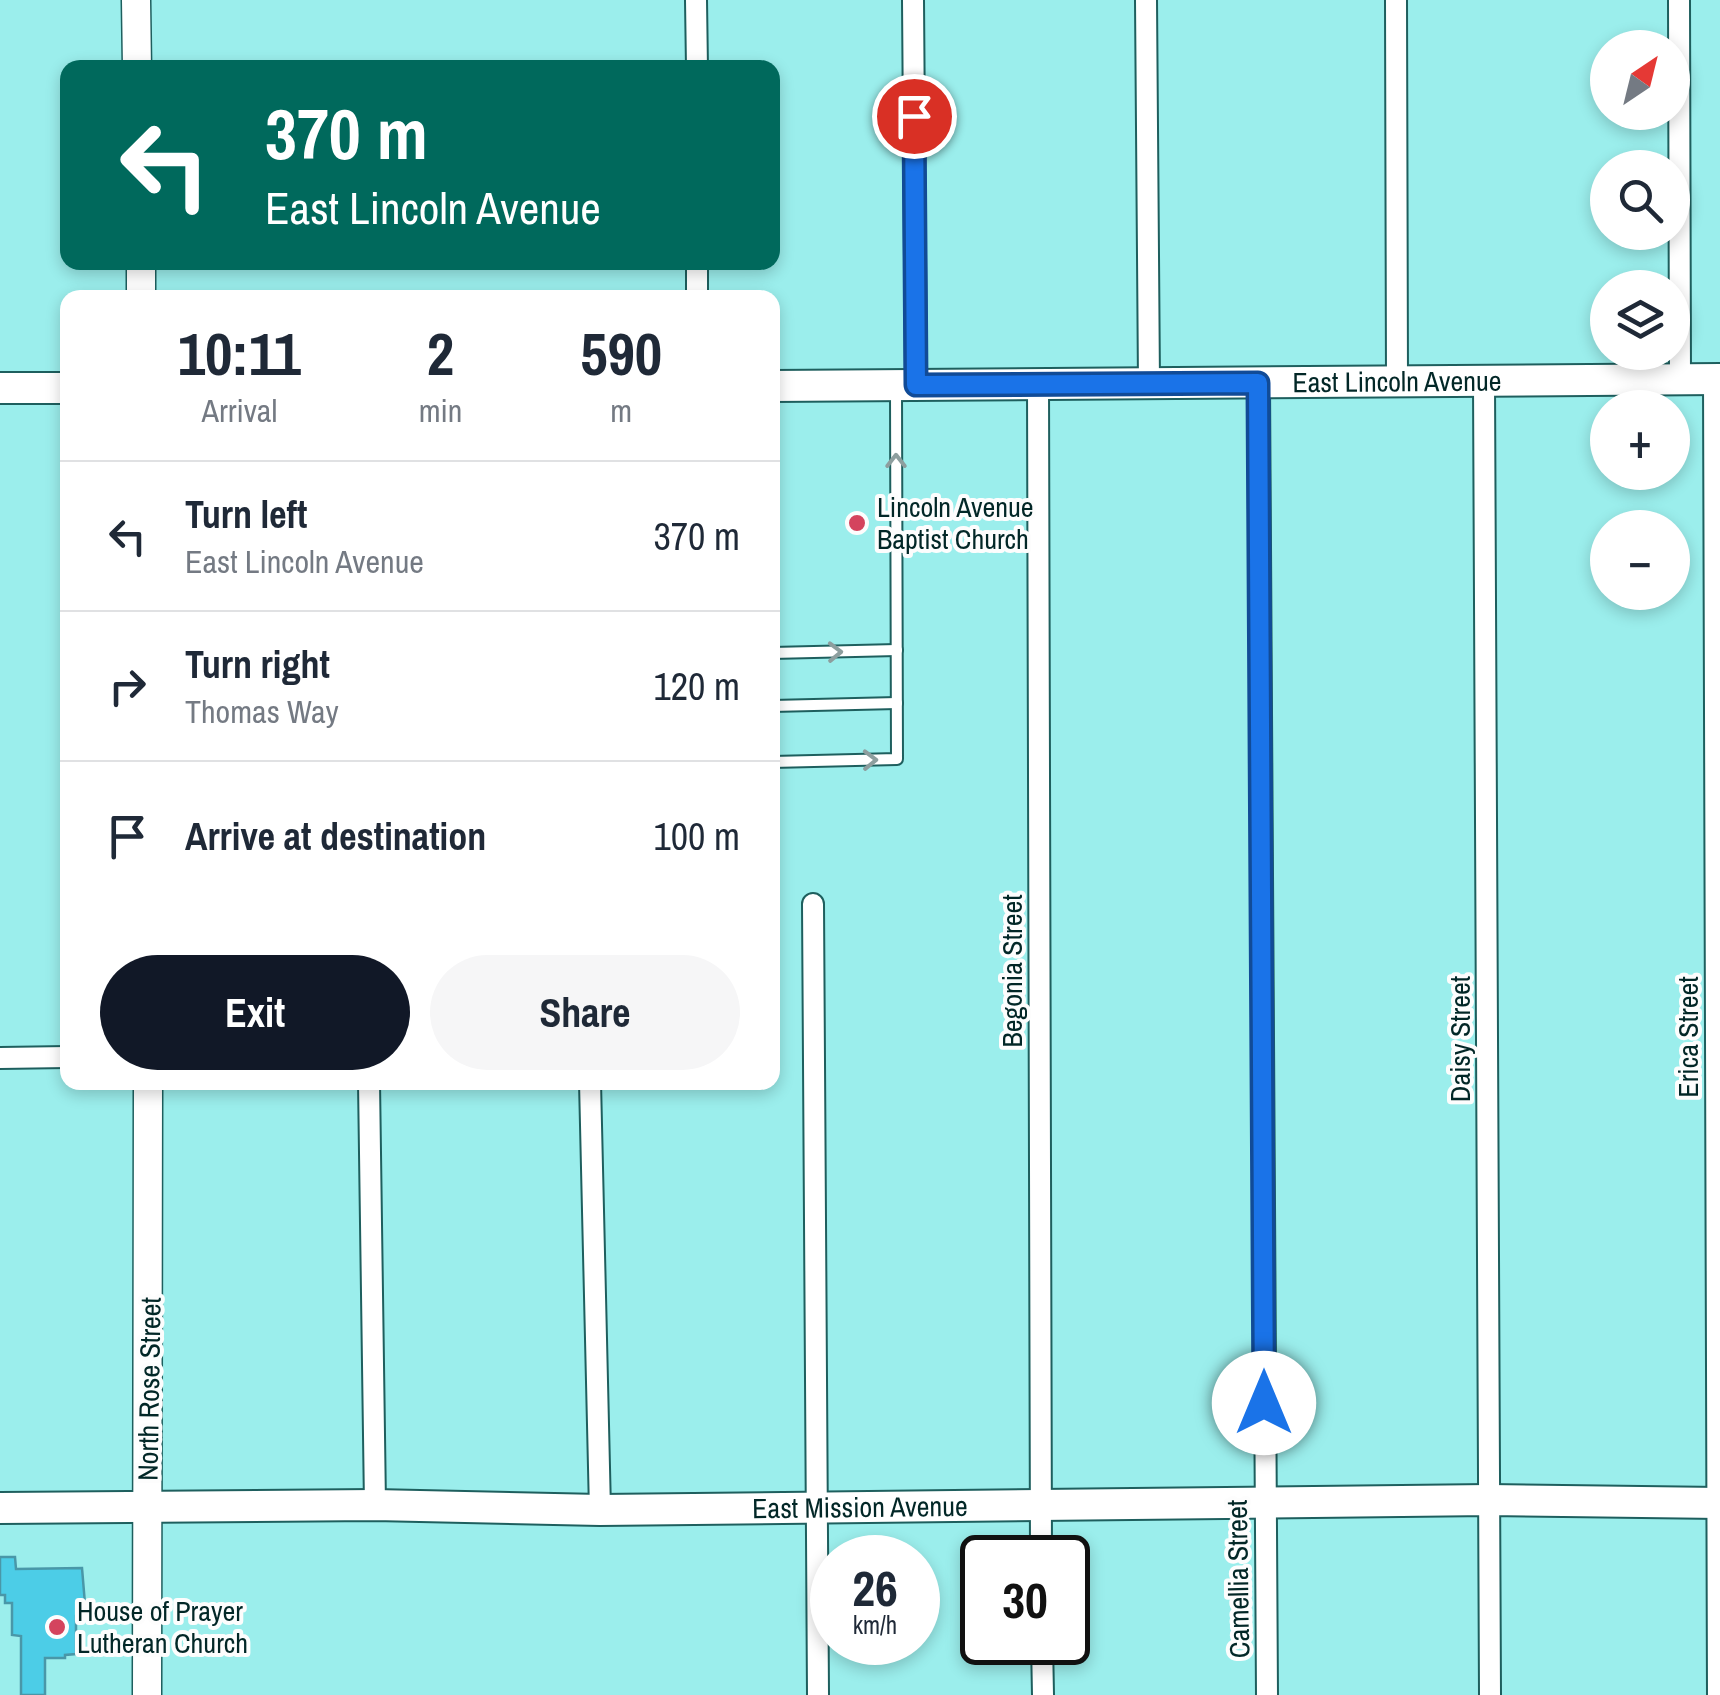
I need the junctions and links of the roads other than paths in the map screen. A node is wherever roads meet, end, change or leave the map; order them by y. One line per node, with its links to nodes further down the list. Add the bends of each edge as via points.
1 (136, 0): 7 (street)
2 (696, 0): 8 (street)
3 (914, 0): 16 (street)
4 (1146, 0): 13 (street)
5 (1396, 0): 11 (street)
6 (1680, 0): 10 (street)
7 (137, 60)
8 (696, 60)
9 (1717, 379): 10 (main road, East Lincoln Avenue); 33 (street, Erica Street)
10 (1680, 380): 12 (main road, East Lincoln Avenue)
11 (1397, 381): 12 (main road, East Lincoln Avenue); 14 (main road, East Lincoln Avenue)
12 (1484, 382): 31 (street, Daisy Street)
13 (1149, 383): 14 (main road, East Lincoln Avenue); 15 (main road, East Lincoln Avenue)
14 (1258, 383): 32 (street, Camellia Street)
15 (1038, 384): 16 (main road, East Lincoln Avenue); 36 (street, Begonia Street)
16 (906, 385): 17 (main road, East Lincoln Avenue); 20 (lane, one-way to 16)
17 (780, 386)
18 (0, 388): 19 (main road)
19 (60, 388)
20 (897, 650): 21 (lane, one-way to 20); 22 (lane)
21 (780, 653)
22 (897, 703): 23 (lane); 24 (lane, one-way to 22, via 897,759)
23 (780, 706)
24 (780, 762)
25 (813, 904): 35 (street)
26 (0, 1058): 27 (street)
27 (60, 1058)
28 (148, 1090): 38 (street, North Rose Street)
29 (370, 1090): 34 (street)
30 (590, 1090): 39 (street)
31 (1489, 1500): 32 (main road, East Mission Avenue); 33 (main road, East Mission Avenue); 46 (street, Daisy Street)
32 (1265, 1503): 36 (main road, East Mission Avenue); 45 (street, Camellia Street)
33 (1718, 1504): 47 (street, Erica Street)
34 (375, 1505): 38 (main road, East Mission Avenue); 39 (main road, East Mission Avenue)
35 (815, 1506): 36 (main road, East Mission Avenue); 39 (main road, East Mission Avenue); 43 (street)
36 (1040, 1506): 40 (street, Begonia Street)
37 (0, 1508): 38 (main road, East Mission Avenue)
38 (148, 1508): 42 (street, North Rose Street)
39 (600, 1510)
40 (1041, 1535)
41 (1042, 1665): 44 (street)
42 (147, 1695)
43 (818, 1695)
44 (1042, 1695)
45 (1267, 1695)
46 (1490, 1695)
47 (1718, 1695)

